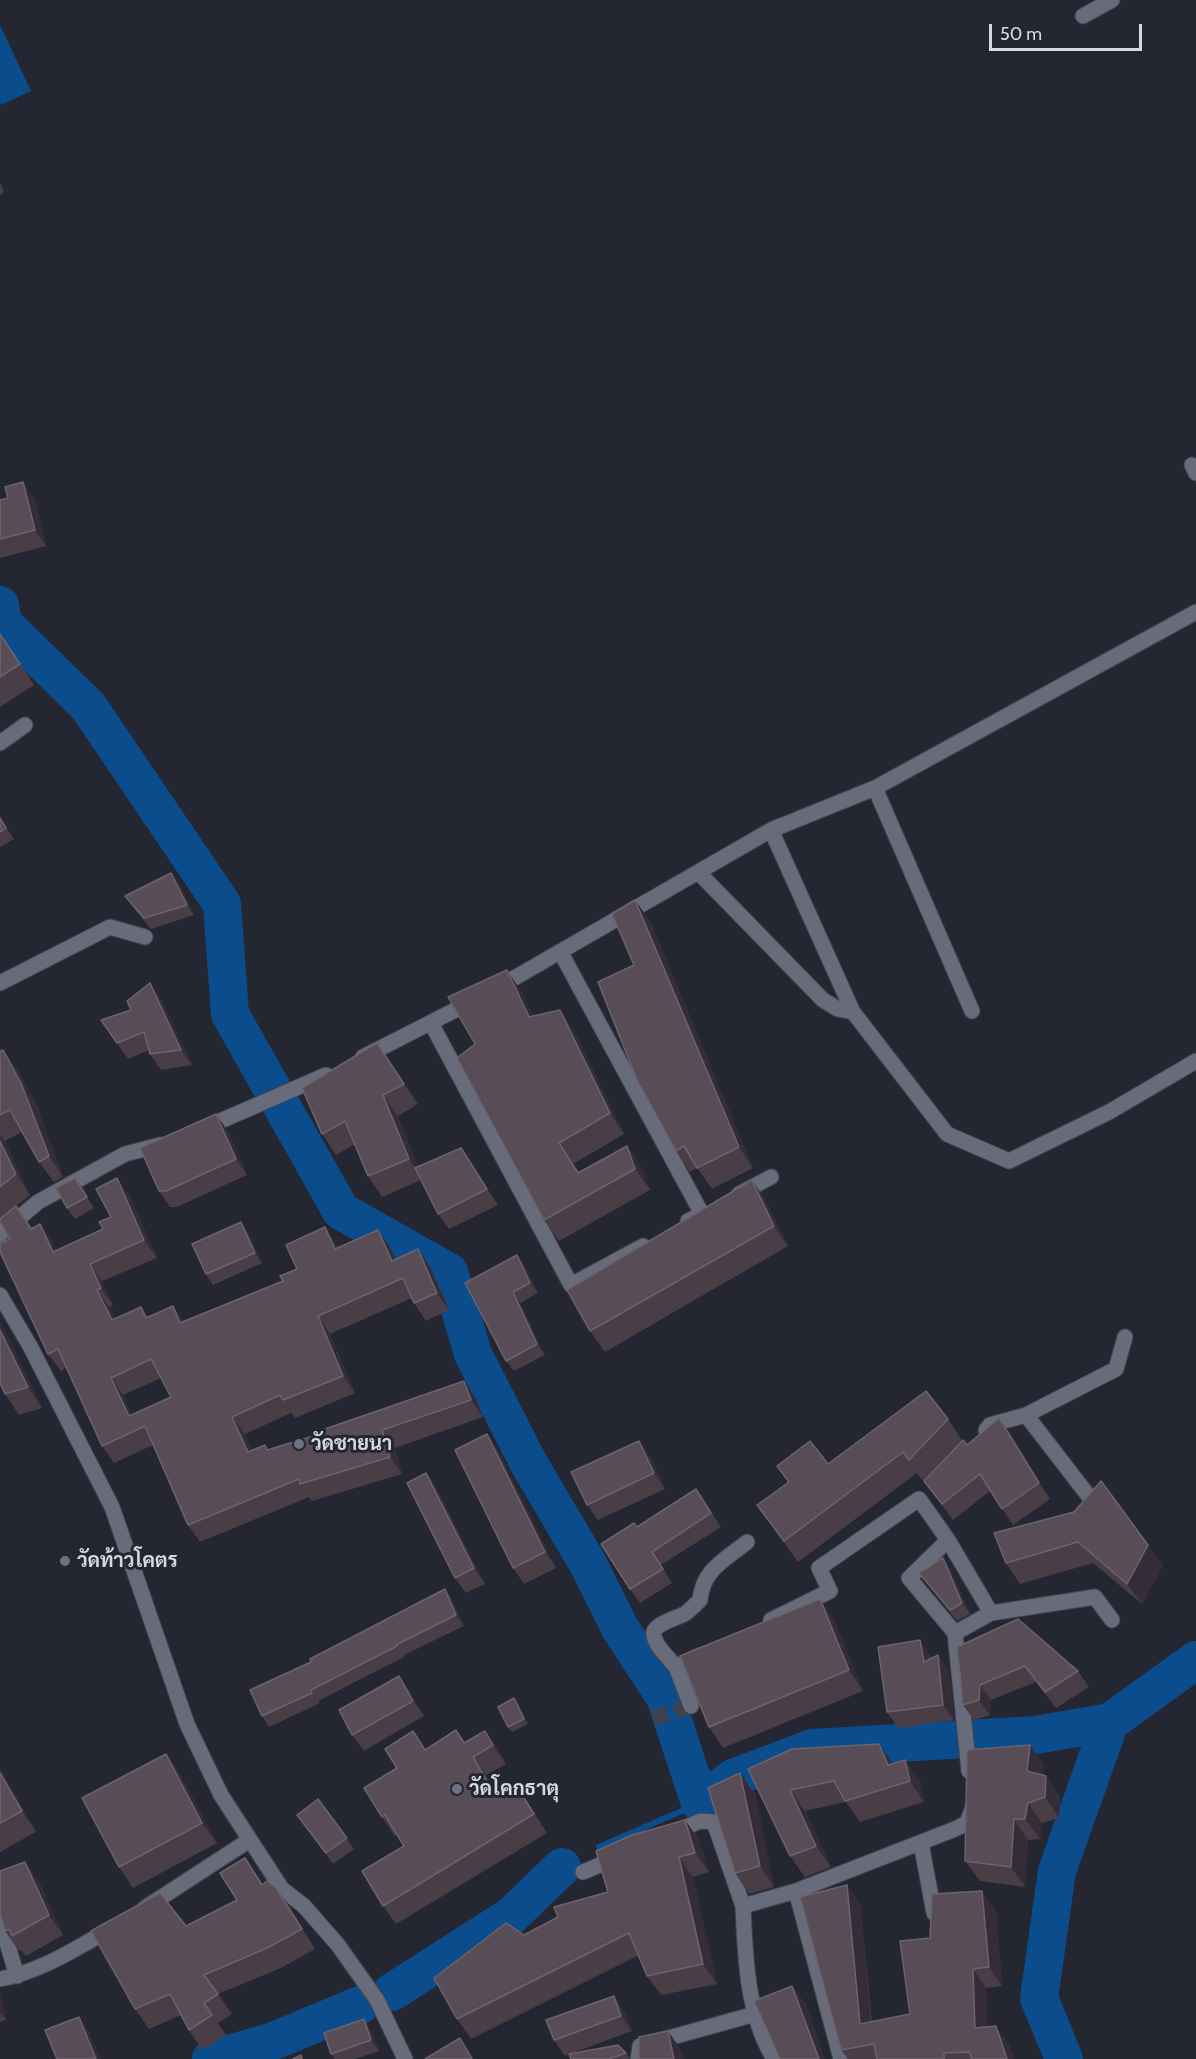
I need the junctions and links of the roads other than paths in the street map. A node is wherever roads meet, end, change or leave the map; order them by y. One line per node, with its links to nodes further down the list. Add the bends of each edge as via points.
1 (1112, 0): 2 (street)
2 (1083, 16)
3 (1196, 612): 6 (street)
4 (25, 725): 5 (street)
5 (0, 743)
6 (875, 788): 7 (street); 12 (street)
7 (771, 830): 8 (street); 13 (street)
8 (699, 873): 10 (street); 13 (street, via 823,1000)
9 (145, 937): 11 (street, via 110,927)
10 (561, 953): 14 (street); 17 (street)
11 (0, 982)
12 (972, 1011)
13 (853, 1012): 15 (street, via 947,1134 1009,1161 1109,1112)
14 (431, 1023): 17 (street, via 571,1284); 18 (street, via 236,1116 144,1151 125,1154 38,1203)
15 (1196, 1061)
16 (771, 1177): 17 (street)
17 (712, 1209)
18 (0, 1234)
19 (0, 1295): 34 (street, via 112,1507 187,1724)
20 (1125, 1337): 21 (street, via 1116,1369)
21 (1026, 1415): 22 (street, via 990,1425); 23 (street)
22 (975, 1442)
23 (1094, 1503)
24 (948, 1540): 26 (street); 28 (street, via 922,1495 819,1568 830,1591); 29 (street, via 909,1578)
25 (747, 1542): 31 (street, via 707,1574 700,1600 654,1631 662,1650)
26 (991, 1613): 27 (street, via 1095,1597); 29 (street)
27 (1112, 1620)
28 (758, 1627)
29 (955, 1633): 35 (street, via 972,1814 967,1823)
30 (717, 1647): 31 (street)
31 (676, 1667): 32 (street)
32 (691, 1706)
33 (658, 1840): 39 (street, via 700,1821 714,1822)
34 (248, 1841): 42 (street, via 182,1886 67,1954); 45 (street, via 282,1889 304,1906 358,1972 377,2000)
35 (921, 1843): 38 (street); 40 (street)
36 (636, 1849): 37 (street)
37 (583, 1872)
38 (796, 1891): 39 (street); 48 (street)
39 (743, 1906): 44 (street)
40 (934, 1913)
41 (0, 1920): 42 (street)
42 (17, 1976): 43 (street)
43 (0, 1979)
44 (755, 2014): 46 (street, via 640,2046); 47 (street)
45 (405, 2059)
46 (638, 2059)
47 (774, 2059)
48 (840, 2059)

